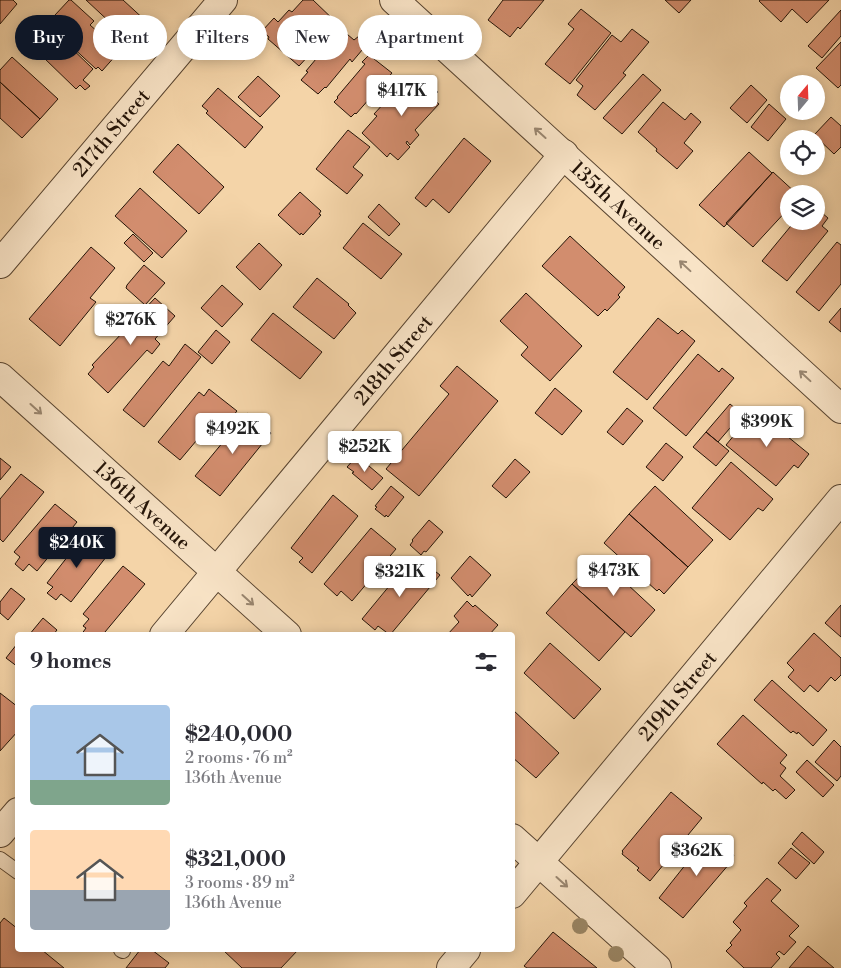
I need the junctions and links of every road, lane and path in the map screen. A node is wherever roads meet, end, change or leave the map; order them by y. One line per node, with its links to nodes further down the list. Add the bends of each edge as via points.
1 (223, 0): 4 (street, 217th Street)
2 (394, 0): 3 (street, 135th Avenue, one-way to 2)
3 (564, 154): 6 (street, 135th Avenue, one-way to 3); 8 (street, 218th Street)
4 (0, 264)
5 (0, 377): 8 (street, 136th Avenue, one-way to 8)
6 (841, 409)
7 (841, 500): 15 (street, 219th Street)
8 (217, 571): 9 (street, 218th Street); 10 (street, 136th Avenue, one-way to 10)
9 (166, 632)
10 (284, 632)
11 (15, 816): 12 (street)
12 (0, 833)
13 (515, 841): 15 (street)
14 (0, 859): 16 (lane)
15 (539, 862): 17 (street, 219th Street); 20 (street, one-way to 20)
16 (15, 870)
17 (515, 890)
18 (464, 952): 19 (street)
19 (451, 968)
20 (657, 968)

